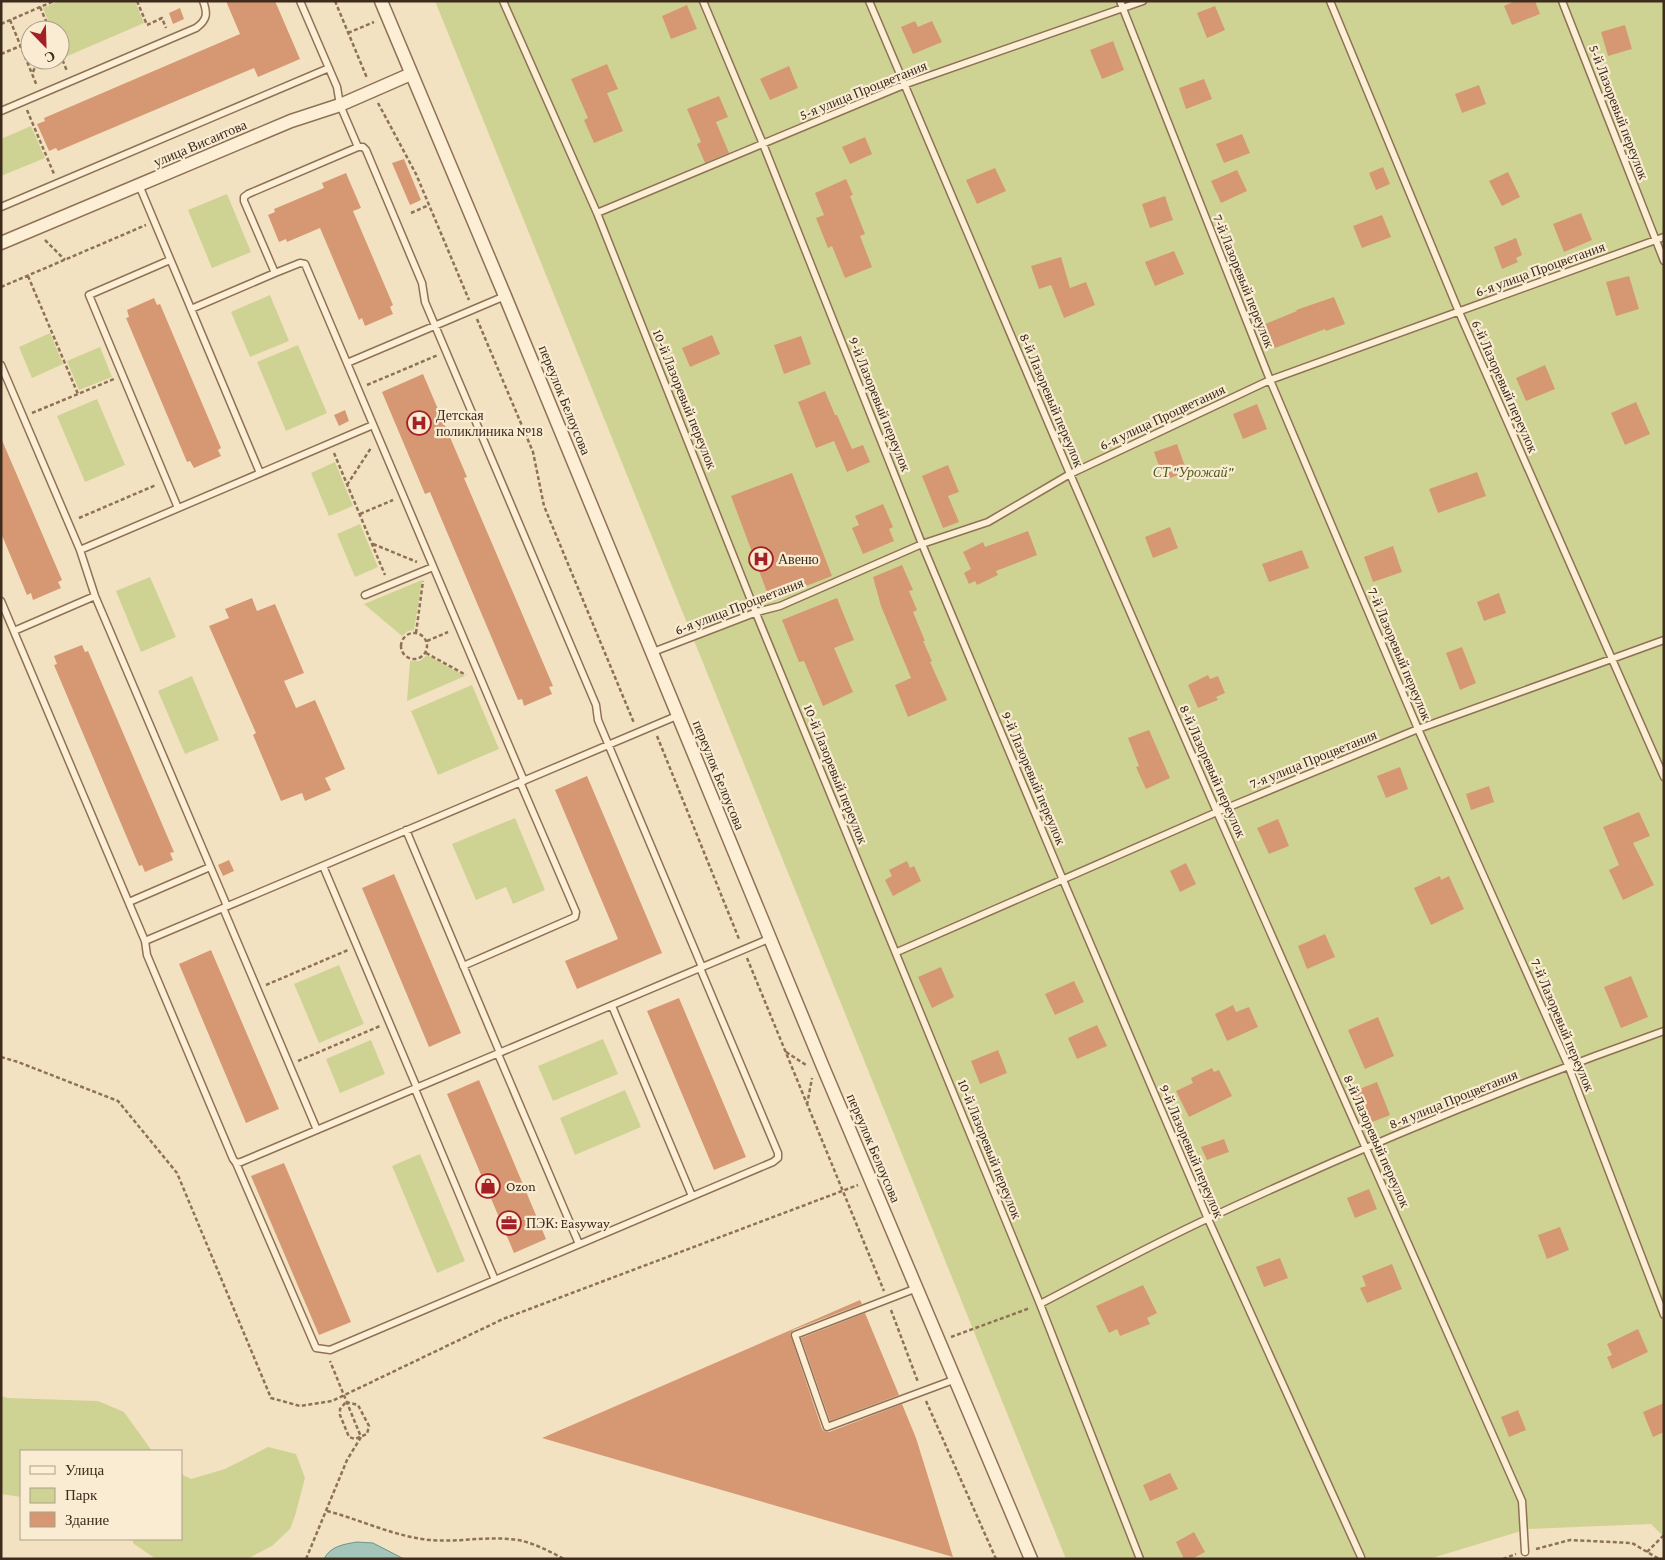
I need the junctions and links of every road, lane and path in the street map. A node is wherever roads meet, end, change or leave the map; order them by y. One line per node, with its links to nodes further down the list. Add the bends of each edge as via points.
1 (54, 1): 14 (path)
2 (137, 1): 21 (path, via 147,25 162,18)
3 (203, 1): 21 (lane, via 207,18 203,23)
4 (300, 1): 25 (lane)
5 (335, 1): 20 (path)
6 (381, 1): 30 (street, переулок Белоусова)
7 (504, 1): 45 (lane, 10-й Лазоревый переулок)
8 (703, 1): 38 (lane, 9-й Лазоревый переулок)
9 (869, 1): 32 (lane, 8-й Лазоревый переулок)
10 (1120, 1): 15 (lane, 7-й Лазоревый переулок)
11 (1143, 1): 15 (lane, 5-я улица Процветания)
12 (1330, 1): 60 (lane, 6-й Лазоревый переулок)
13 (1562, 1): 49 (lane, 5-й Лазоревый переулок)
14 (40, 7): 16 (path); 17 (path)
15 (1123, 8): 32 (lane, 5-я улица Процветания); 66 (lane, 7-й Лазоревый переулок)
16 (10, 20): 19 (path); 22 (path)
17 (46, 20)
18 (379, 20): 20 (path)
19 (1, 24)
20 (348, 33): 33 (path)
21 (171, 39): 31 (lane)
22 (20, 44)
23 (20, 46): 24 (path)
24 (1, 54)
25 (329, 68): 36 (lane); 40 (lane)
26 (31, 70): 29 (path)
27 (33, 70): 29 (path)
28 (67, 70): 31 (path)
29 (32, 73): 34 (path)
30 (411, 74): 33 (street, улица Висаитова); 57 (street, переулок Белоусова)
31 (71, 81): 34 (lane)
32 (906, 84): 38 (lane, 5-я улица Процветания); 74 (lane, 8-й Лазоревый переулок)
33 (372, 91): 36 (street, улица Висаитова); 42 (path)
34 (41, 94): 35 (lane)
35 (24, 101): 37 (lane); 40 (path)
36 (340, 105): 39 (lane); 41 (street, улица Висаитова, via 291,121)
37 (1, 111)
38 (763, 144): 45 (lane, 5-я улица Процветания); 82 (lane, 9-й Лазоревый переулок)
39 (358, 147): 54 (lane, via 244,197); 61 (lane, via 366,150 422,283 425,302)
40 (58, 182): 43 (lane)
41 (139, 185): 46 (lane); 47 (street, улица Висаитова)
42 (429, 205): 44 (path); 59 (path)
43 (1, 206)
44 (411, 213)
45 (597, 213): 89 (lane, 10-й Лазоревый переулок)
46 (154, 222): 51 (path); 52 (lane)
47 (37, 228): 50 (street, улица Висаитова); 51 (path, via 40,236)
48 (1664, 237): 49 (lane, 6-я улица Процветания)
49 (1656, 240): 53 (lane, 5-й Лазоревый переулок); 60 (lane, 6-я улица Процветания)
50 (2, 242)
51 (65, 260): 55 (path)
52 (170, 260): 58 (lane); 65 (lane, via 89,295)
53 (1664, 261)
54 (275, 273): 58 (lane); 63 (lane, via 305,264)
55 (28, 276): 56 (path); 68 (path)
56 (1, 287)
57 (505, 296): 59 (lane); 95 (street, переулок Белоусова)
58 (191, 308): 73 (lane)
59 (473, 309): 61 (lane); 102 (path, via 533,452 544,506)
60 (1459, 312): 66 (lane, 6-я улица Процветания); 97 (lane, 6-й Лазоревый переулок)
61 (435, 326): 62 (lane); 63 (lane)
62 (446, 351): 67 (path); 103 (lane, via 596,705)
63 (347, 363): 67 (lane)
64 (1, 365): 69 (lane)
65 (122, 375): 68 (path); 75 (lane)
66 (1270, 380): 74 (lane, 6-я улица Процветания); 101 (lane, 7-й Лазоревый переулок)
67 (358, 389): 70 (lane)
68 (78, 394): 69 (path)
69 (23, 417): 80 (lane)
70 (373, 425): 71 (lane); 72 (lane)
71 (378, 437): 76 (path); 77 (lane)
72 (330, 443): 73 (lane); 76 (path)
73 (260, 473): 78 (lane)
74 (1070, 474): 82 (lane, 6-я улица Процветания, via 988,522); 106 (lane, 8-й Лазоревый переулок)
75 (167, 481): 78 (lane); 80 (path)
76 (347, 484): 79 (path)
77 (403, 495): 79 (path); 84 (lane)
78 (178, 508): 83 (lane)
79 (360, 514): 81 (path)
80 (68, 523): 83 (lane)
81 (372, 543): 84 (path); 85 (path)
82 (922, 544): 89 (lane, 6-я улица Процветания, via 780,606); 110 (lane, 9-й Лазоревый переулок)
83 (80, 550): 86 (lane)
84 (430, 568): 85 (lane); 90 (lane); 92 (path)
85 (390, 585): 87 (lane)
86 (95, 596): 91 (lane); 109 (lane)
87 (365, 596)
88 (1, 601): 91 (lane)
89 (757, 612): 95 (lane, 6-я улица Процветания); 117 (lane, 10-й Лазоревый переулок)
90 (459, 627): 94 (path); 98 (lane)
91 (14, 631): 111 (lane)
92 (416, 633): 94 (path); 96 (path, via 404,636 402,652 414,660)
93 (1664, 640): 97 (lane, 7-я улица Процветания)
94 (427, 641): 96 (path)
95 (653, 652): 99 (street, переулок Белоусова)
96 (426, 653): 98 (path, via 467,675)
97 (1611, 660): 101 (lane, 7-я улица Процветания); 104 (lane, 6-й Лазоревый переулок)
98 (477, 671): 105 (lane)
99 (678, 715): 100 (lane); 113 (street, переулок Белоусова)
100 (653, 725): 102 (lane); 116 (path)
101 (1418, 729): 106 (lane, 7-я улица Процветания); 129 (lane, 7-й Лазоревый переулок)
102 (637, 732): 103 (lane)
103 (608, 745): 105 (lane); 119 (lane)
104 (1664, 777)
105 (522, 781): 107 (lane); 118 (lane, via 576,912 575,917)
106 (1217, 812): 110 (lane, 7-я улица Процветания); 134 (lane, 8-й Лазоревый переулок)
107 (406, 830): 108 (lane); 118 (lane)
108 (323, 866): 112 (lane); 115 (lane)
109 (210, 867): 111 (lane); 112 (lane)
110 (1063, 880): 117 (lane, 7-я улица Процветания); 139 (lane, 9-й Лазоревый переулок)
111 (129, 902): 114 (lane)
112 (225, 907): 114 (lane); 133 (lane)
113 (771, 938): 116 (lane); 136 (street, переулок Белоусова)
114 (145, 941): 135 (lane, via 147,955)
115 (357, 947): 120 (path); 122 (lane)
116 (743, 950): 119 (lane); 124 (path)
117 (897, 952): 144 (lane, 10-й Лазоревый переулок)
118 (463, 966): 125 (lane)
119 (701, 968): 121 (lane); 138 (lane, via 778,1158)
120 (275, 981)
121 (612, 1006): 125 (lane); 138 (lane)
122 (389, 1022): 126 (path); 131 (lane)
123 (1664, 1031): 129 (lane, 8-я улица Процветания)
124 (785, 1051): 128 (path); 132 (path)
125 (499, 1053): 131 (lane); 140 (lane)
126 (308, 1056)
127 (1, 1057): 150 (path, via 118,1102 177,1173 270,1398 300,1406 332,1401)
128 (807, 1065)
129 (1568, 1065): 134 (lane, 8-я улица Процветания); 145 (lane, 7-й Лазоревый переулок)
130 (814, 1070): 132 (path)
131 (416, 1089): 133 (lane); 141 (lane)
132 (807, 1106): 137 (path)
133 (317, 1130): 135 (lane)
134 (1367, 1148): 139 (lane, 8-я улица Процветания); 155 (lane, 8-й Лазоревый переулок, via 1522,1501)
135 (236, 1163): 147 (lane, via 310,1336 316,1348)
136 (872, 1179): 137 (path); 142 (street, переулок Белоусова)
137 (843, 1191): 143 (path); 150 (path, via 503,1319)
138 (692, 1196): 140 (lane)
139 (1208, 1219): 144 (lane, 8-я улица Процветания); 157 (lane, 9-й Лазоревый переулок)
140 (579, 1244): 141 (lane)
141 (495, 1280): 147 (lane)
142 (917, 1288): 143 (lane); 146 (street, переулок Белоусова)
143 (887, 1300): 149 (path); 149 (lane, via 795,1335 828,1427)
144 (1040, 1304): 146 (path); 162 (lane, 10-й Лазоревый переулок)
145 (1664, 1315)
146 (940, 1341): 148 (street, переулок Белоусова)
147 (325, 1350): 150 (path)
148 (956, 1379): 149 (lane); 161 (street, переулок Белоусова)
149 (921, 1392): 160 (path)
150 (344, 1395): 151 (path)
151 (346, 1402): 152 (path); 152 (path, via 358,1405 369,1426 367,1434); 152 (path, via 340,1408 340,1415 349,1437)
152 (361, 1437): 153 (path, via 347,1460)
153 (327, 1511): 158 (path); 159 (path, via 422,1539 517,1540)
154 (1664, 1535): 156 (path)
155 (1525, 1552): 156 (path, via 1570,1540 1632,1543); 163 (path)
156 (1646, 1552): 164 (path)
157 (1361, 1557)
158 (306, 1559)
159 (564, 1559)
160 (996, 1559)
161 (1031, 1559)
162 (1140, 1559)
163 (1503, 1559)
164 (1659, 1559)

